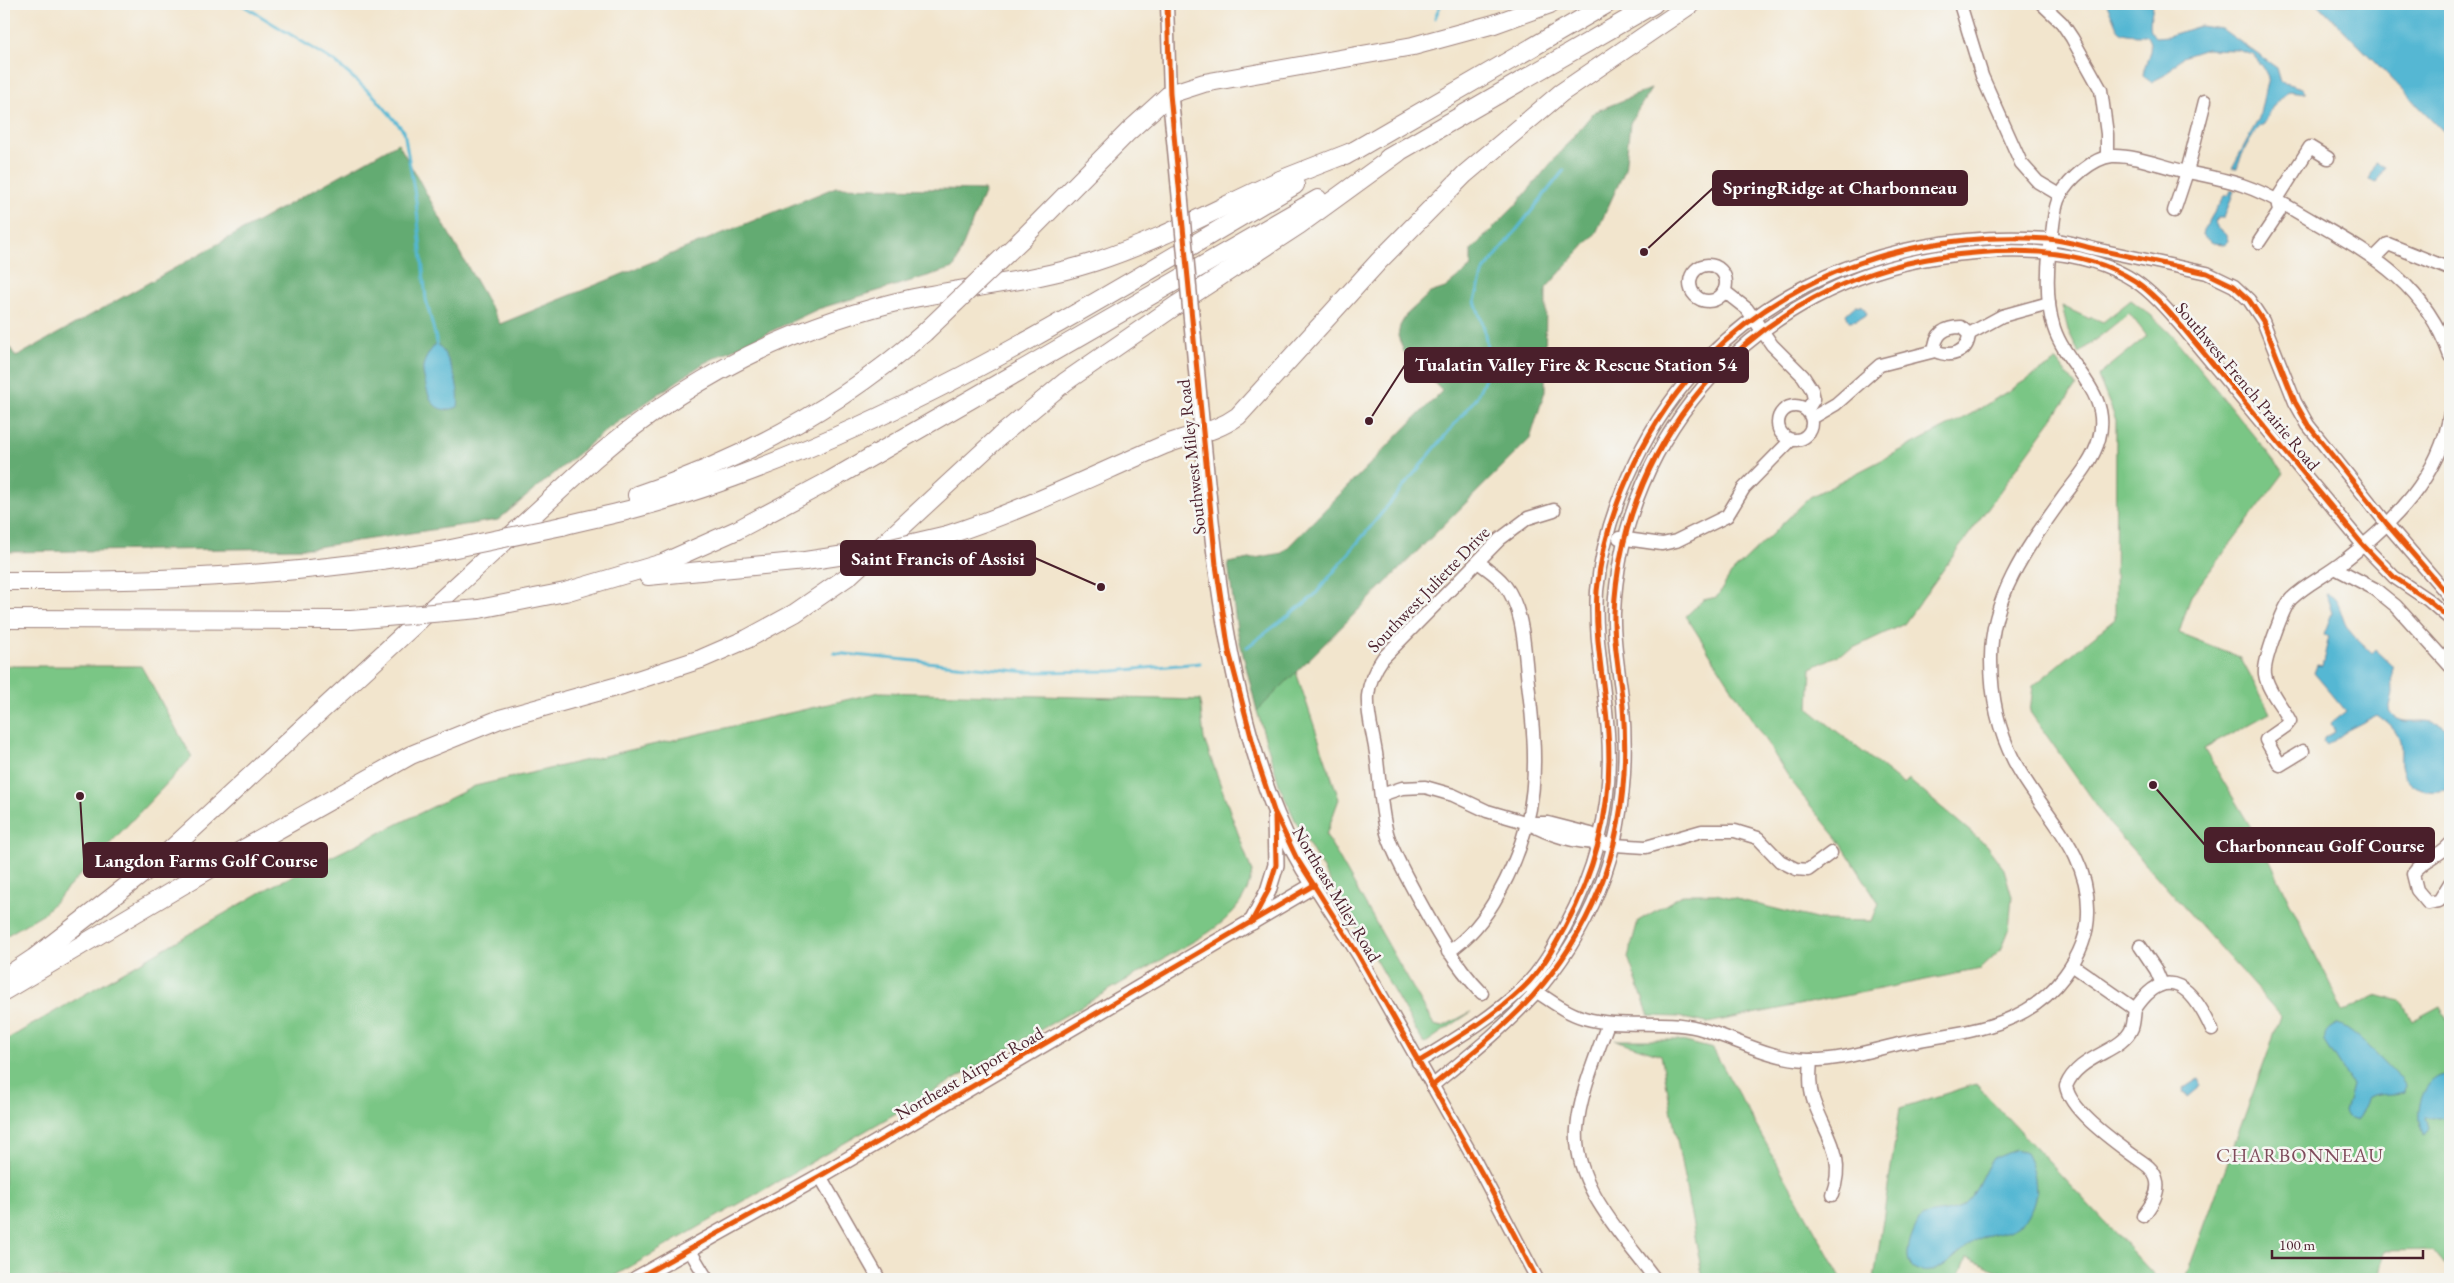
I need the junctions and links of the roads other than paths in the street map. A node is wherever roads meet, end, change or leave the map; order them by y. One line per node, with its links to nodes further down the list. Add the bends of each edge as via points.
1 (1167, 4): 8 (street)
2 (1550, 4): 8 (highway, via 1494,24 1413,46 1204,83)
3 (1607, 4): 10 (highway)
4 (1654, 4): 11 (highway)
5 (1691, 4): 33 (highway, via 1561,93 1497,145 1413,225 1248,406 1226,425)
6 (1960, 4): 15 (street, via 1982,76 2021,163 2038,182)
7 (2042, 4): 12 (street, via 2072,38 2102,90)
8 (1170, 94): 33 (main road, Southwest Miley Road, bridge); 36 (highway, bridge, via 924,333 885,366 796,426 719,464 628,498)
9 (2205, 101): 14 (street)
10 (1354, 151): 36 (highway, via 1025,341 915,399 762,466 630,510); 65 (highway, via 1280,180 1118,254 1056,272 868,310 768,346 698,382 665,403 594,459 155,864)
11 (1398, 153): 46 (highway, via 785,505 663,564); 68 (highway, via 1299,225 1065,382 1000,436 850,575 796,613 701,659 500,719 411,755 255,842)
12 (2107, 156): 14 (street); 15 (street, via 2082,172)
13 (2328, 158): 16 (street, via 2310,147)
14 (2187, 172): 16 (street, via 2236,182); 17 (street)
15 (2060, 195): 18 (street)
16 (2277, 199): 19 (street, via 2279,212); 21 (street)
17 (2174, 211)
18 (2051, 239): 20 (street); 25 (street, Southwest French Prairie Road, via 1954,240 1885,254 1799,288); 37 (street, Southwest French Prairie Road, via 2207,273 2234,286 2249,300 2263,321 2308,424)
19 (2259, 242)
20 (2050, 253): 24 (street); 26 (street, Southwest French Prairie Road, via 1963,254 1897,266 1830,290); 40 (street, Southwest French Prairie Road, via 2117,271 2151,294 2230,383)
21 (2375, 257): 22 (street, via 2388,244); 29 (street, via 2419,300 2443,337)
22 (2450, 269)
23 (1724, 291): 25 (street)
24 (2049, 303): 27 (street, via 2013,312); 64 (street, via 2052,323 2062,346 2096,397 2101,415 2100,434 2087,464 2013,575 1998,613 1991,658 1996,712 2006,745 2022,775 2072,846 2084,879 2087,925 2080,952)
25 (1754, 317): 26 (street); 38 (street, Southwest French Prairie Road, via 1697,367 1662,412 1627,478)
26 (1763, 329): 30 (street, via 1772,345 1808,383 1814,399); 39 (street, Southwest French Prairie Road, via 1727,360 1685,412 1660,450)
27 (1969, 334): 28 (street, via 1964,350 1953,354); 28 (street, via 1962,327 1950,327 1939,333 1934,343)
28 (1935, 351): 30 (street, via 1880,365 1836,404)
29 (2450, 356)
30 (1810, 414): 34 (street, via 1811,432 1805,438); 34 (street, via 1794,406 1781,413 1778,428)
31 (2450, 414): 32 (street)
32 (2449, 427): 37 (street, via 2433,468 2407,504)
33 (1203, 434): 46 (highway, bridge, via 1167,444 1020,509 947,535 892,548); 53 (main road, Southwest Miley Road, via 1216,565 1229,652 1248,731)
34 (1791, 440): 39 (street, via 1749,481 1727,516 1662,544)
35 (1554, 510): 41 (street, Southwest Juliette Drive, via 1518,524)
36 (594, 518): 44 (highway, bridge, via 451,549 329,567)
37 (2387, 524): 40 (street); 47 (street, Southwest French Prairie Road)
38 (1608, 536): 39 (street); 55 (street, Southwest French Prairie Road, via 1598,591 1598,642 1610,769)
39 (1626, 539): 57 (street, Southwest French Prairie Road, via 1617,573 1614,612 1626,756 1624,793)
40 (2363, 545): 42 (street); 48 (street, Southwest French Prairie Road, via 2394,577)
41 (1478, 562): 52 (street, Southwest Juliette Drive, via 1383,658 1372,676 1366,704); 54 (street, via 1505,585 1519,615 1535,758)
42 (2335, 568): 50 (street, via 2375,589 2396,606); 51 (street, via 2290,600 2265,665 2267,682 2290,721 2267,737 2266,742 2280,765)
43 (4, 570): 44 (highway, via 70,570)
44 (187, 577): 45 (highway)
45 (4, 581)
46 (600, 583): 49 (highway, bridge, via 479,609 352,620)
47 (2450, 597)
48 (2450, 619)
49 (4, 620)
50 (2450, 666)
51 (2303, 751)
52 (1381, 795): 54 (street, via 1402,788 1425,787); 63 (street, Southwest Juliette Drive, via 1387,833 1396,856)
53 (1274, 811): 60 (main road, Northeast Miley Road); 61 (main road, via 1276,864 1268,891)
54 (1528, 823): 55 (street, via 1543,832); 63 (street, via 1506,880 1491,908 1472,934)
55 (1600, 843): 57 (street); 67 (street, Southwest French Prairie Road, via 1590,876 1572,914 1550,954)
56 (2450, 844): 59 (street, via 2440,854 2419,865 2413,874 2417,890 2428,902 2440,901)
57 (1614, 845): 58 (street, via 1657,845 1688,833 1713,830 1740,832 1758,838 1780,860 1796,869 1808,870); 69 (street, Southwest French Prairie Road, via 1582,928)
58 (1831, 853)
59 (2450, 883)
60 (1314, 886): 61 (main road, Northeast Airport Road); 75 (street, Northeast Miley Road)
61 (1251, 923): 77 (main road, Northeast Airport Road)
62 (2140, 946): 66 (street)
63 (1448, 952): 70 (street, Southwest Juliette Drive)
64 (2072, 965): 71 (street); 74 (street, via 2043,1000 2011,1019)
65 (4, 978)
66 (2162, 984): 71 (street, via 2150,989); 73 (street, via 2173,984 2190,992 2201,1006)
67 (1526, 985): 69 (street); 75 (street, Southwest French Prairie Road, via 1496,1012)
68 (4, 991)
69 (1538, 992): 72 (street, via 1574,1014); 76 (street, Southwest French Prairie Road, via 1506,1025)
70 (1482, 993)
71 (2135, 1009): 79 (street, via 2132,1028 2125,1038 2085,1062 2069,1077 2066,1086 2072,1101 2090,1120 2151,1170 2158,1187)
72 (1608, 1023): 74 (street, via 1677,1024 1714,1033 1761,1051); 85 (street, via 1579,1112 1579,1157 1596,1197)
73 (2212, 1030)
74 (1811, 1060): 78 (street, via 1812,1092 1835,1148 1836,1185)
75 (1418, 1062): 76 (street, Northeast Miley Road)
76 (1432, 1086): 84 (street, Northeast Miley Road)
77 (820, 1176): 80 (main road, Northeast Airport Road); 83 (street)
78 (1832, 1196)
79 (2143, 1216)
80 (689, 1249): 81 (main road, Northeast Airport Road); 82 (street)
81 (636, 1279)
82 (707, 1279)
83 (879, 1279)
84 (1537, 1279)
85 (1654, 1279)

